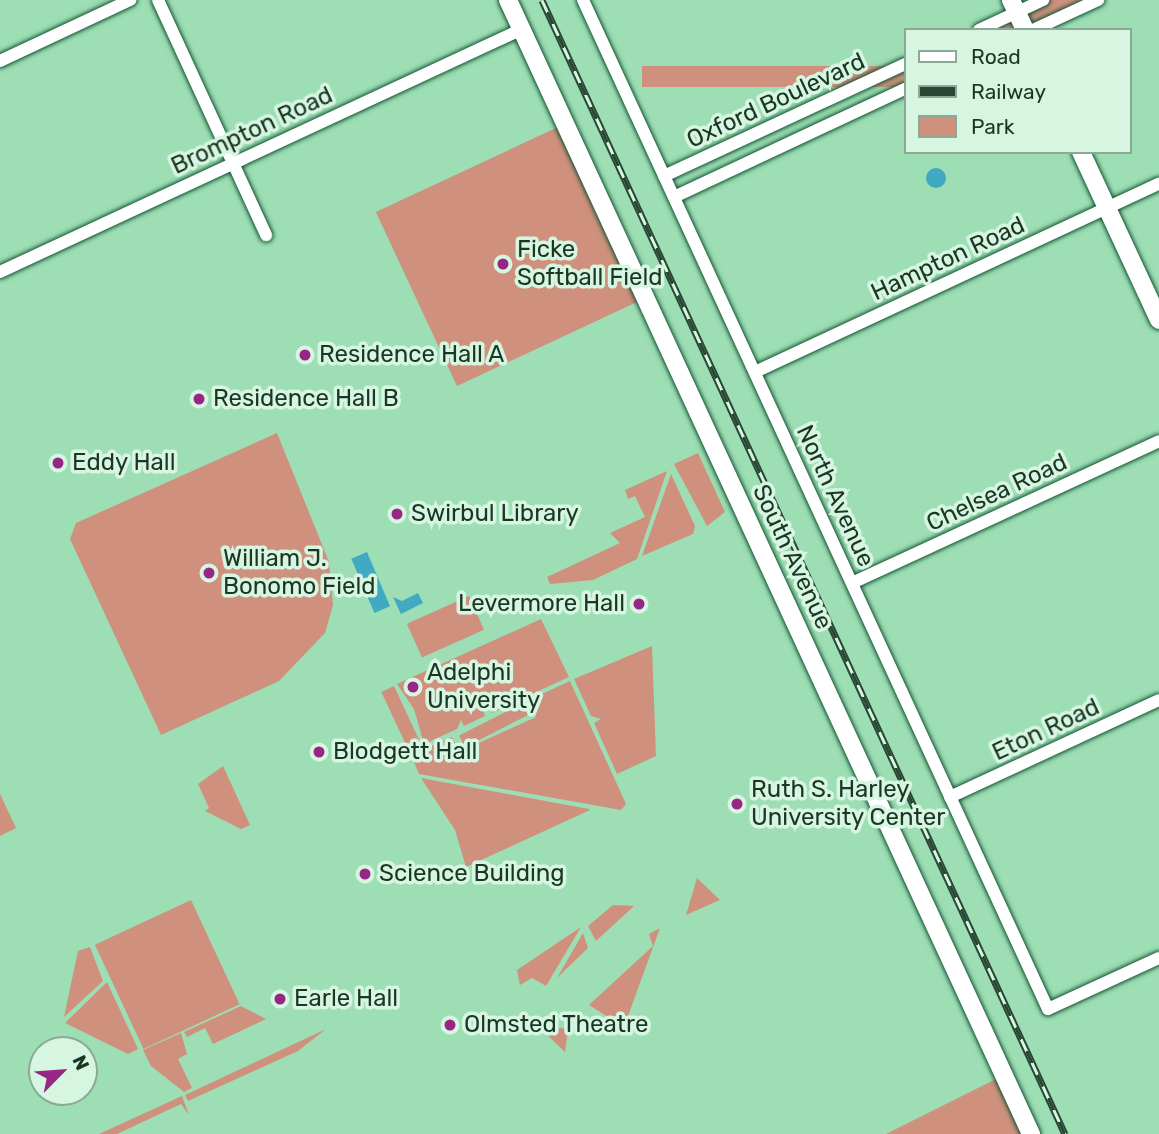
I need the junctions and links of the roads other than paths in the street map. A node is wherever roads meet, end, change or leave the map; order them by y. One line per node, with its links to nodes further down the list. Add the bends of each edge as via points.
1 (130, 0): 12 (street)
2 (158, 0): 18 (street)
3 (509, 0): 11 (street, South Avenue)
4 (584, 0): 19 (street, North Avenue)
5 (1043, 0): 7 (street)
6 (1098, 0): 10 (street)
7 (1014, 6): 8 (street); 9 (street)
8 (982, 28)
9 (1024, 28)
10 (1038, 28)
11 (522, 29): 18 (street, Brompton Road); 32 (street, South Avenue)
12 (0, 61)
13 (904, 64): 15 (street, Oxford Boulevard)
14 (904, 89): 16 (street, Oxford Boulevard)
15 (835, 97): 16 (street); 19 (street, Oxford Boulevard)
16 (845, 117): 21 (street, Oxford Boulevard)
17 (1083, 154): 22 (street)
18 (233, 163): 23 (street); 24 (street, Brompton Road)
19 (664, 176): 21 (street, North Avenue)
20 (1159, 184): 22 (street, Hampton Road)
21 (674, 197): 26 (street, North Avenue)
22 (1107, 208): 25 (street); 26 (street, Hampton Road)
23 (266, 235)
24 (0, 272)
25 (1159, 320)
26 (755, 372): 28 (street, North Avenue)
27 (1159, 441): 28 (street, Chelsea Road)
28 (852, 583): 30 (street, North Avenue)
29 (1159, 700): 30 (street, Eton Road)
30 (950, 797): 31 (street, North Avenue, via 1048,1009)
31 (1159, 958)
32 (1031, 1134)

